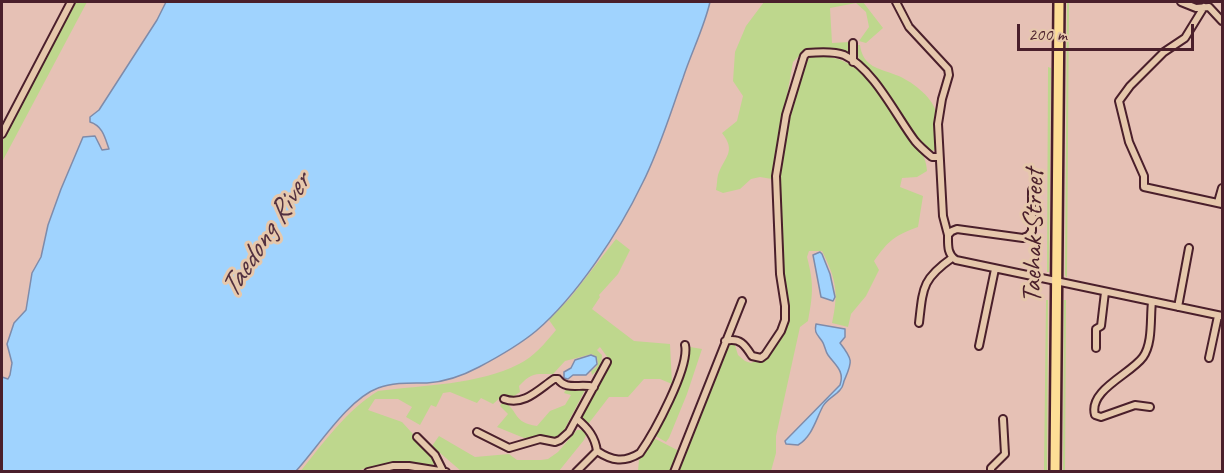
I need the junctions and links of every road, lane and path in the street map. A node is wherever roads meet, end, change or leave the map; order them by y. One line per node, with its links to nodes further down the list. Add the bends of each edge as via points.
1 (71, 2): 10 (street)
2 (896, 2): 11 (street, via 909,27 948,69 938,124)
3 (1059, 2): 19 (main road, Taehak Street)
4 (1181, 2): 5 (street, via 1190,7)
5 (1207, 5): 6 (street); 14 (street, via 1185,38 1164,52 1119,101 1129,142 1144,176 1144,187)
6 (1220, 13): 7 (street)
7 (1222, 21)
8 (853, 44): 9 (street)
9 (853, 62): 11 (street, via 891,102 916,143 932,157); 26 (street, via 844,55 807,54 786,115 776,176 785,306 781,332 761,358 752,356 739,340)
10 (2, 134)
11 (939, 157): 15 (street)
12 (1222, 188): 14 (street)
13 (1032, 190): 15 (street, via 1032,231 1028,236 957,229)
14 (1220, 203)
15 (948, 236): 17 (street)
16 (1189, 248): 23 (street)
17 (952, 258): 18 (street); 25 (street, via 927,280)
18 (995, 269): 19 (street); 28 (street)
19 (1056, 282): 20 (street); 45 (main road, Taehak Street)
20 (1105, 292): 22 (street); 29 (street, via 1101,326 1096,329)
21 (742, 300): 26 (street)
22 (1152, 302): 23 (street); 34 (street, via 1144,355 1101,393 1094,406 1095,415 1101,417 1140,404)
23 (1178, 307): 24 (street)
24 (1220, 316): 30 (street)
25 (920, 323)
26 (725, 341): 43 (street)
27 (685, 345): 39 (street, via 684,364 640,453 614,460)
28 (979, 346)
29 (1096, 348)
30 (1209, 358)
31 (607, 362): 32 (street)
32 (594, 387): 33 (street, via 567,387 558,379 524,400); 35 (street)
33 (504, 399)
34 (1150, 407)
35 (577, 419): 37 (street, via 560,440 540,439 512,449); 39 (street, via 588,428)
36 (1003, 419): 44 (street, via 1005,454)
37 (477, 432)
38 (417, 437): 40 (street)
39 (597, 451): 42 (street)
40 (444, 470): 41 (street, via 393,466)
41 (368, 471)
42 (576, 471)
43 (674, 471)
44 (991, 471)
45 (1055, 471)

